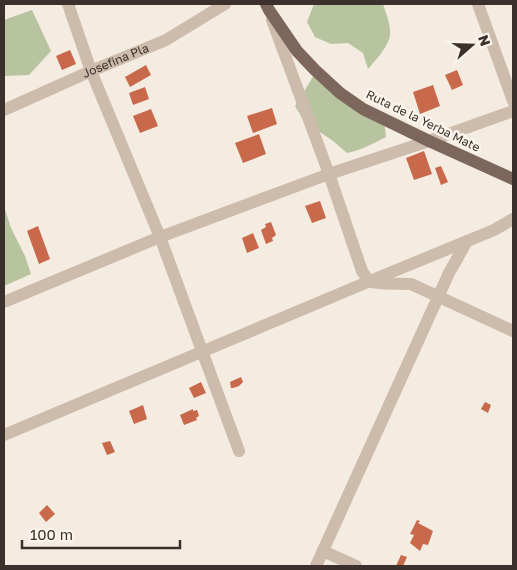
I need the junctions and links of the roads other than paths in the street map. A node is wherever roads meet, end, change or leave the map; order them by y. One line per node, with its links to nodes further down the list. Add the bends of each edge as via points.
1 (68, 4): 5 (street)
2 (225, 4): 5 (street, Josefina Pla, via 166,40)
3 (478, 4): 6 (street)
4 (268, 7): 9 (main road, Ruta de la Yerba Mate, via 297,51 340,93 363,109); 10 (street)
5 (91, 71): 7 (street, Josefina Pla); 13 (street)
6 (513, 101)
7 (4, 110)
8 (513, 111): 9 (street)
9 (429, 141): 10 (street); 11 (main road, Ruta de la Yerba Mate)
10 (329, 174): 13 (street); 15 (street, via 362,271)
11 (513, 179)
12 (513, 219): 14 (street)
13 (160, 237): 17 (street); 19 (street)
14 (467, 241): 15 (street); 16 (street)
15 (370, 281): 16 (street, via 411,284); 19 (street)
16 (438, 296): 18 (street); 22 (street)
17 (4, 302)
18 (513, 331)
19 (202, 351): 20 (street); 21 (street)
20 (4, 435)
21 (239, 451)
22 (323, 551): 23 (street); 24 (street)
23 (316, 566)
24 (356, 566)

